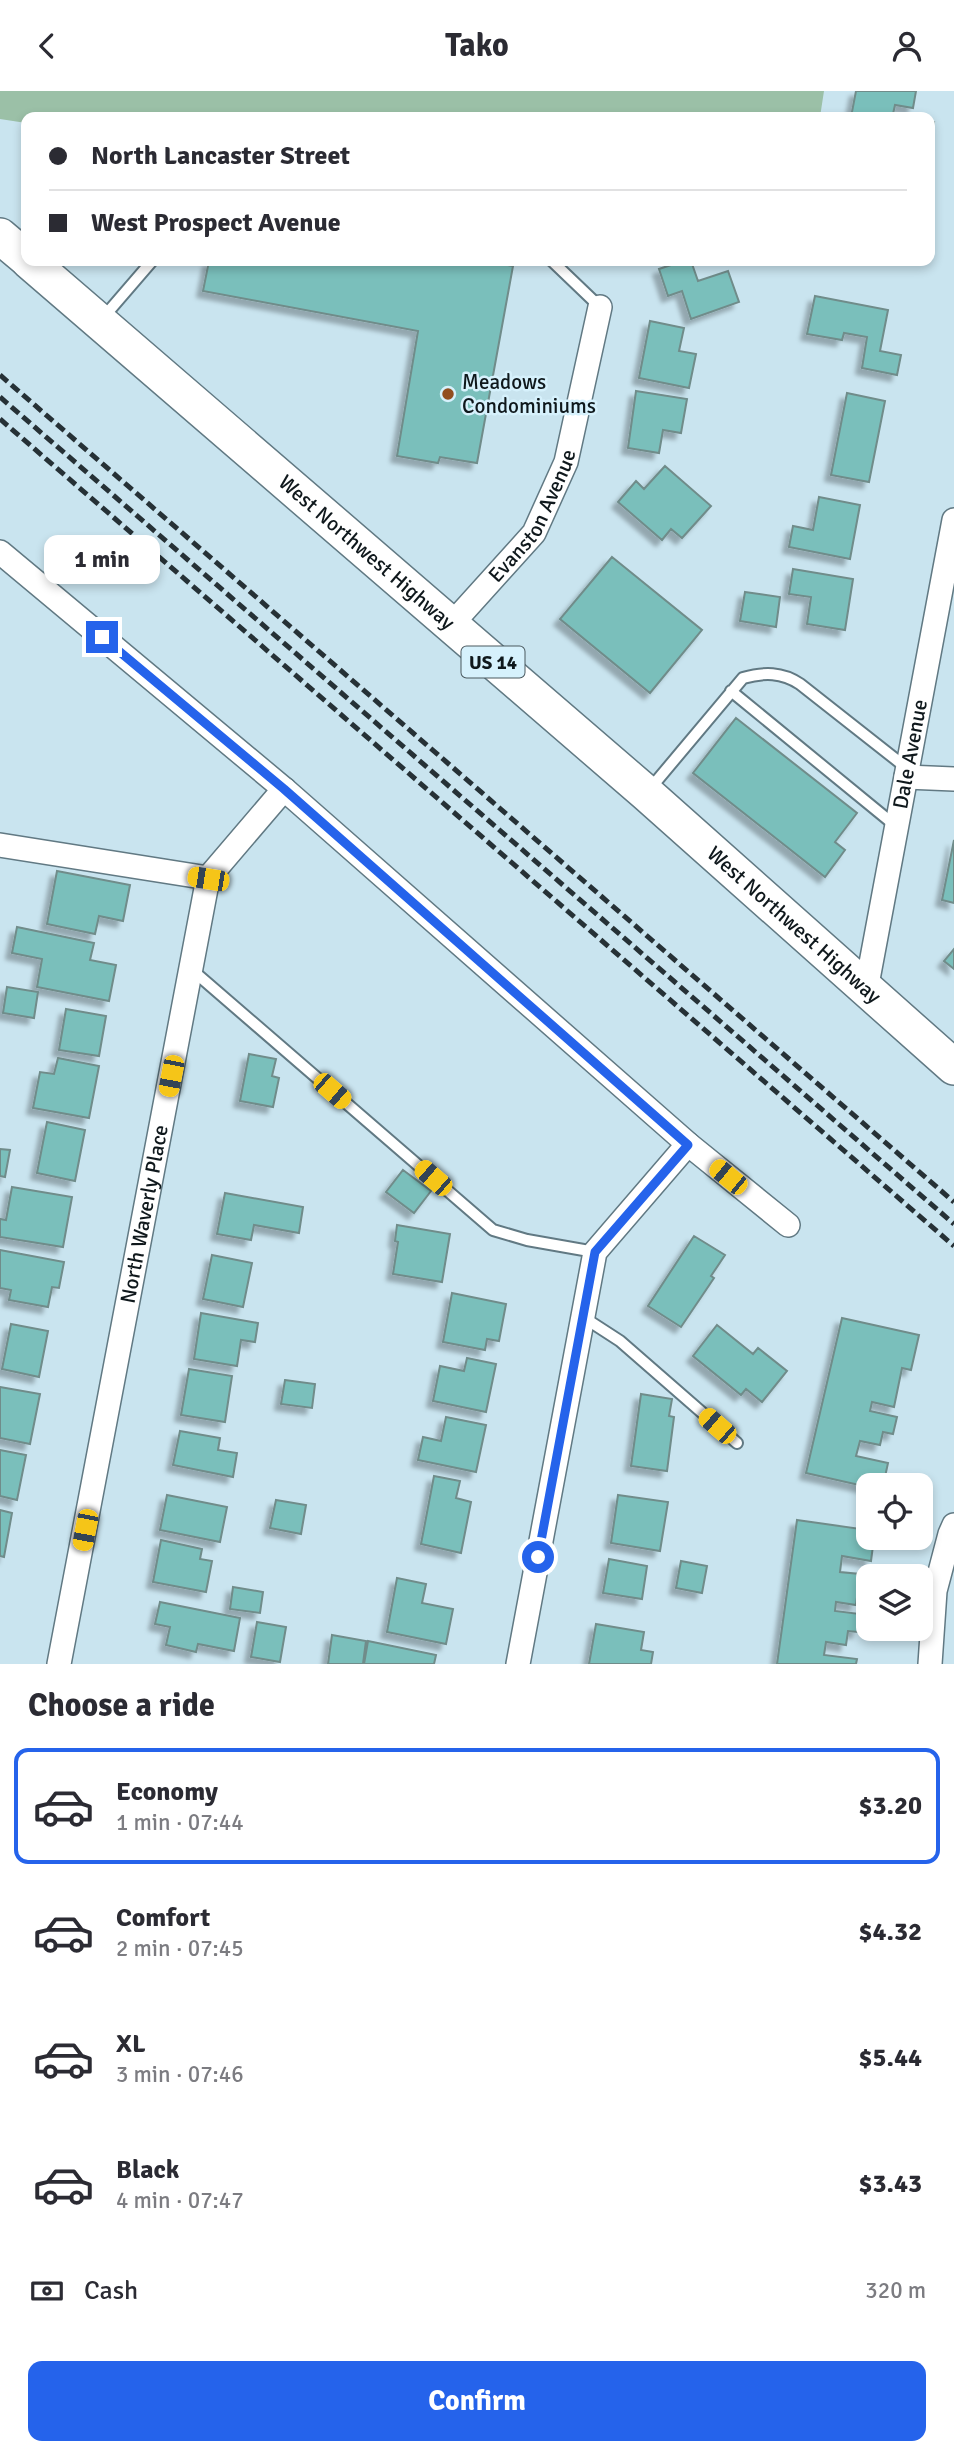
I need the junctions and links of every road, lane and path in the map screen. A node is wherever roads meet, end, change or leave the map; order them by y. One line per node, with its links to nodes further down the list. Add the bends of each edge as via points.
1 (0, 236): 2 (main road, West Northwest Highway / US 14)
2 (21, 253)
3 (36, 266): 7 (main road, West Northwest Highway / US 14)
4 (148, 266): 7 (lane)
5 (557, 266): 6 (lane)
6 (600, 307): 10 (street, Evanston Avenue, via 566,462 534,533)
7 (101, 322): 10 (main road, West Northwest Highway / US 14)
8 (954, 520): 12 (street, Dale Avenue)
9 (0, 552): 14 (street)
10 (451, 625): 15 (main road, West Northwest Highway / US 14)
11 (731, 691): 12 (lane, via 743,678 761,673 789,677); 15 (lane); 16 (lane)
12 (907, 773): 13 (street); 16 (street, Dale Avenue)
13 (954, 779)
14 (284, 789): 18 (street, North Waverly Place); 22 (street)
15 (646, 793): 20 (main road, West Northwest Highway / US 14)
16 (897, 827): 20 (street, Dale Avenue)
17 (0, 845): 18 (street)
18 (208, 879): 19 (street, North Waverly Place)
19 (191, 969): 24 (lane, via 493,1230); 28 (street, North Waverly Place)
20 (866, 990): 21 (main road, West Northwest Highway / US 14)
21 (954, 1067)
22 (688, 1145): 23 (street); 24 (street)
23 (789, 1225)
24 (595, 1252): 25 (street)
25 (583, 1317): 26 (lane, via 620,1341); 29 (street)
26 (737, 1443)
27 (954, 1525): 30 (street, via 935,1591)
28 (59, 1664)
29 (518, 1664)
30 (930, 1664)

